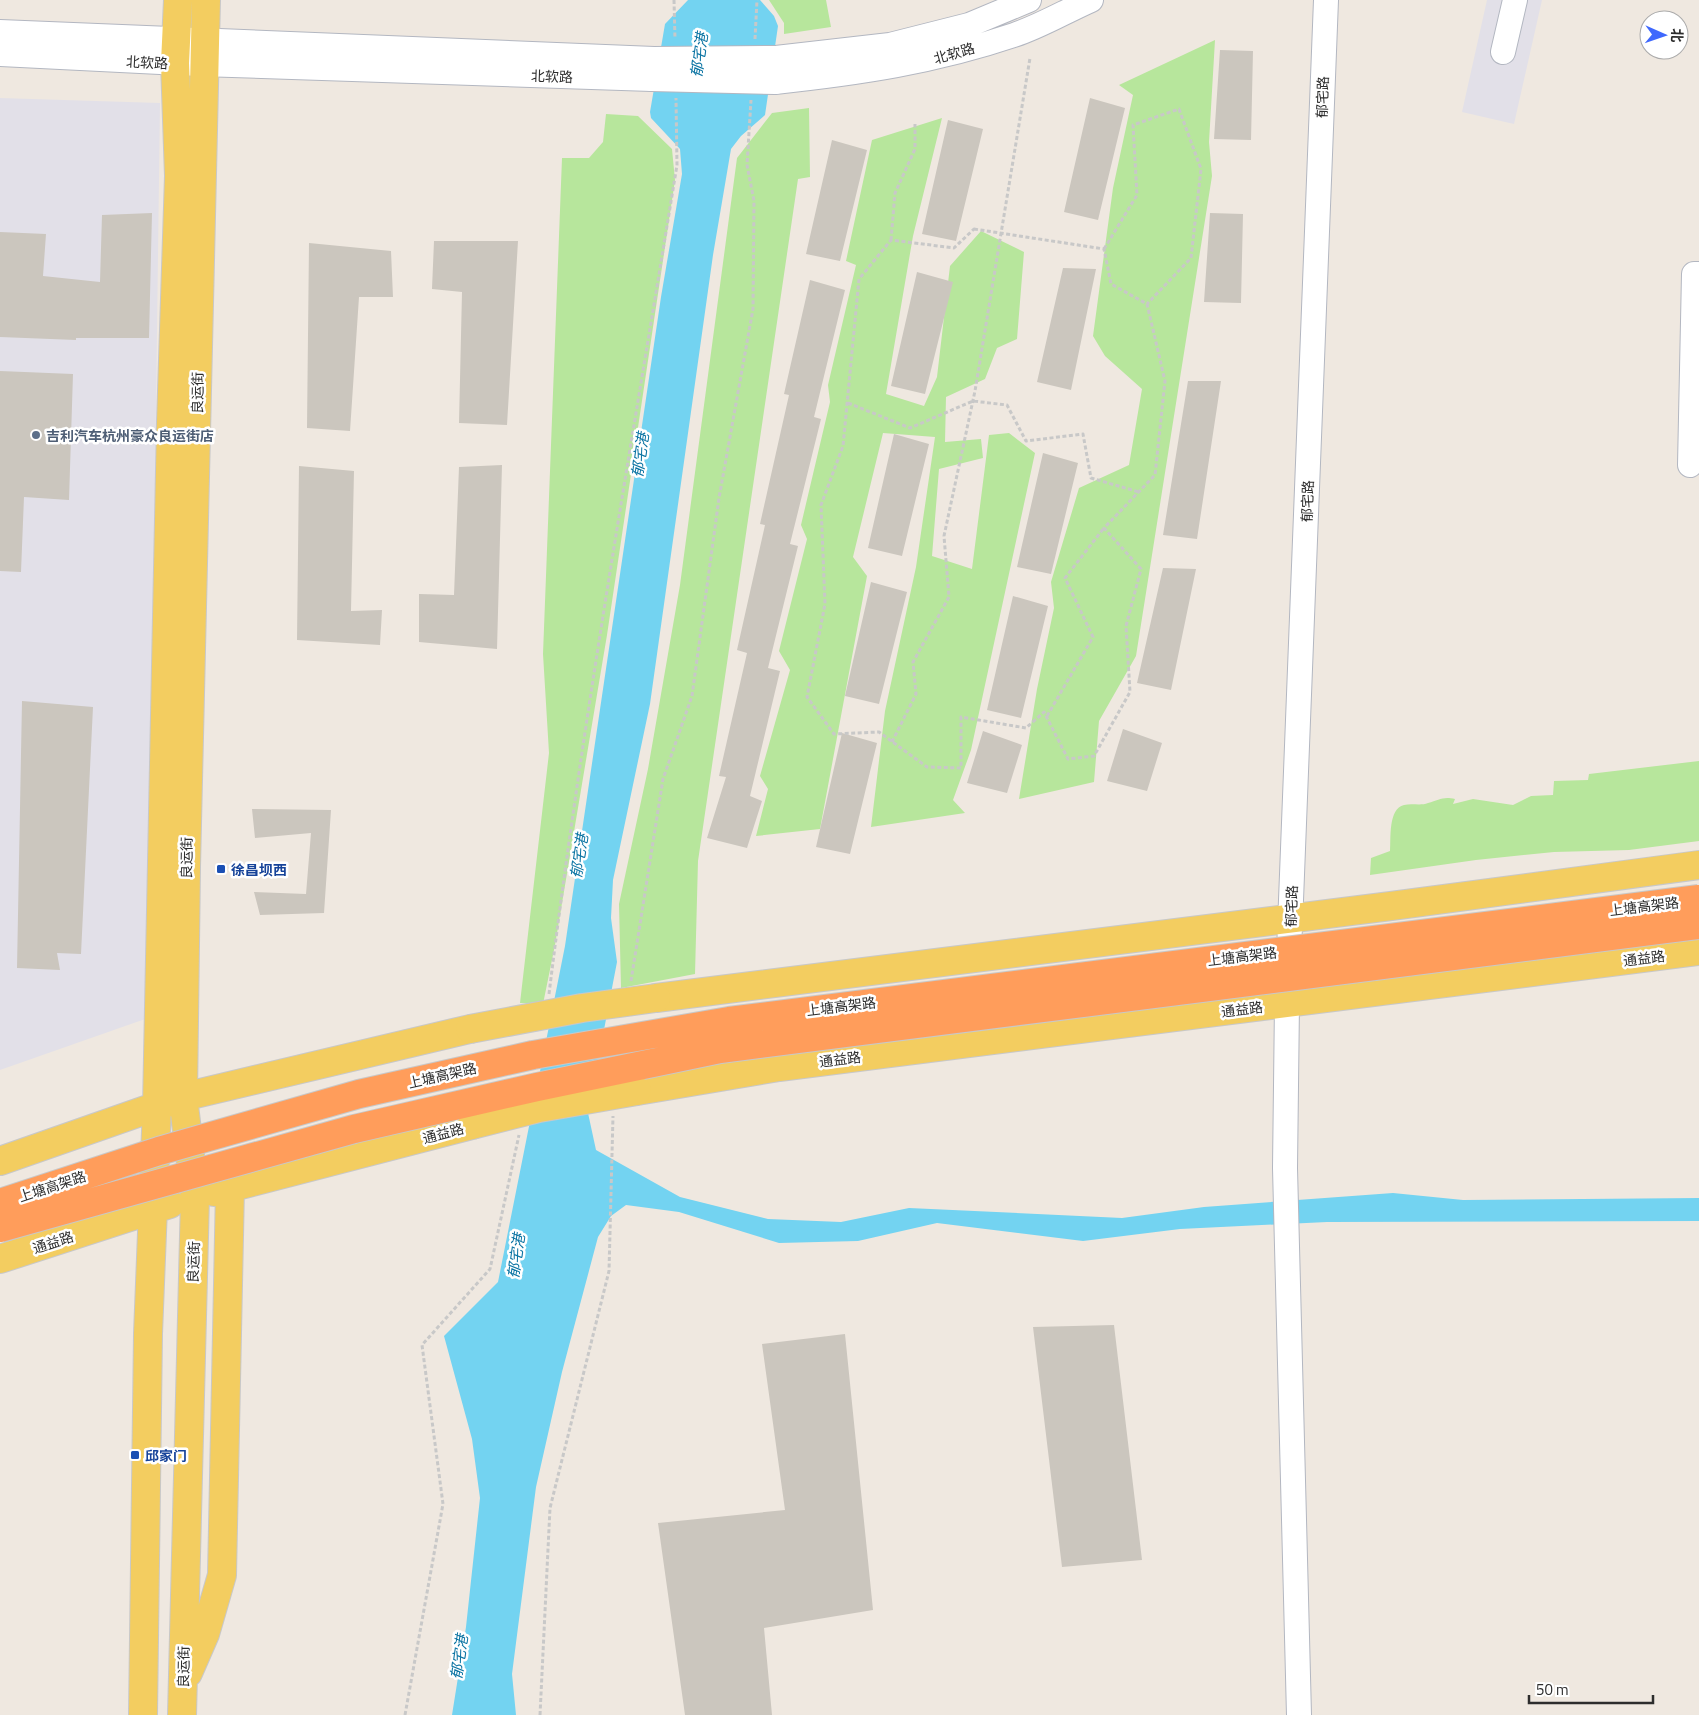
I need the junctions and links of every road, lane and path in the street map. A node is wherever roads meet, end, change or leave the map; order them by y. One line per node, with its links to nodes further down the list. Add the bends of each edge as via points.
1 (178, 0): 12 (main road, 良运街)
2 (206, 0): 14 (main road, 良运街)
3 (674, 0): 10 (path)
4 (757, 0): 11 (path)
5 (1029, 0): 17 (street, 北软路, bridge, via 969,25 890,45)
6 (1091, 0): 17 (street, 北软路, bridge, via 1016,34 939,58 861,73 775,82)
7 (1326, 0): 35 (street, 郁宅路)
8 (1514, 0): 13 (street)
9 (0, 32): 12 (street, 北软路)
10 (675, 40)
11 (754, 48)
12 (176, 51): 14 (street, 北软路); 15 (street, 北软路); 42 (main road, 良运街, via 178,176)
13 (1503, 52)
14 (204, 53): 17 (street, 北软路); 41 (main road, 良运街)
15 (0, 54)
16 (1030, 58): 21 (path)
17 (653, 69)
18 (676, 88): 39 (path, via 677,165 597,645)
19 (751, 97): 38 (path, via 747,165 754,201 753,309 719,498 692,696 664,779)
20 (915, 124): 22 (path, via 915,149 895,193)
21 (1002, 234): 22 (path, via 974,229 954,248); 23 (path); 26 (path)
22 (891, 240): 27 (path, via 859,279)
23 (1104, 249): 25 (path, via 1111,284); 25 (path, via 1137,195 1133,125 1179,109 1201,169 1191,258)
24 (1699, 274): 28 (street, via 1694,274)
25 (1147, 304): 29 (path, via 1165,381 1155,475)
26 (973, 401): 27 (path, via 910,428); 29 (path, via 1007,405 1026,441 1083,434 1091,478); 32 (path, via 944,536 949,598 913,662 916,694)
27 (848, 403): 32 (path, via 843,446 821,504 825,604 807,697 834,734 879,732)
28 (1688, 465)
29 (1139, 492): 30 (path)
30 (1104, 528): 31 (path, via 1064,578 1093,637); 31 (path, via 1142,569 1126,626 1130,692 1094,756 1068,759)
31 (1047, 717): 32 (path, via 1044,712 1026,728 961,717 960,768 927,767)
32 (892, 742)
33 (1699, 865): 35 (main road)
34 (1699, 899): 48 (highway, 上塘高架路, bridge, via 729,1020 553,1051 359,1094 159,1151)
35 (1290, 919): 40 (street, 郁宅路); 41 (main road, bridge, via 582,1008 470,1029)
36 (1699, 925): 50 (highway, 上塘高架路, bridge, via 720,1049 354,1129)
37 (1699, 951): 40 (main road, 通益路)
38 (630, 986)
39 (548, 1002)
40 (1286, 1003): 46 (main road, 通益路, bridge, via 779,1067 539,1108); 57 (street, 郁宅路, via 1285,1168)
41 (183, 1097): 42 (main road); 47 (main road, 良运街)
42 (157, 1106): 45 (main road); 49 (main road, 良运街)
43 (614, 1111): 56 (path, via 609,1271 550,1508)
44 (521, 1126): 55 (path, via 490,1268 422,1345 443,1504)
45 (0, 1161)
46 (230, 1188): 47 (main road, 通益路); 52 (main road, via 222,1575 205,1634)
47 (195, 1197): 49 (main road, 通益路); 52 (main road, 良运街)
48 (0, 1203)
49 (154, 1209): 51 (main road, 通益路); 53 (main road, 良运街, via 148,1334)
50 (0, 1228)
51 (0, 1259)
52 (182, 1686): 54 (main road, 良运街)
53 (143, 1715)
54 (182, 1715)
55 (405, 1715)
56 (540, 1715)
57 (1299, 1715)

